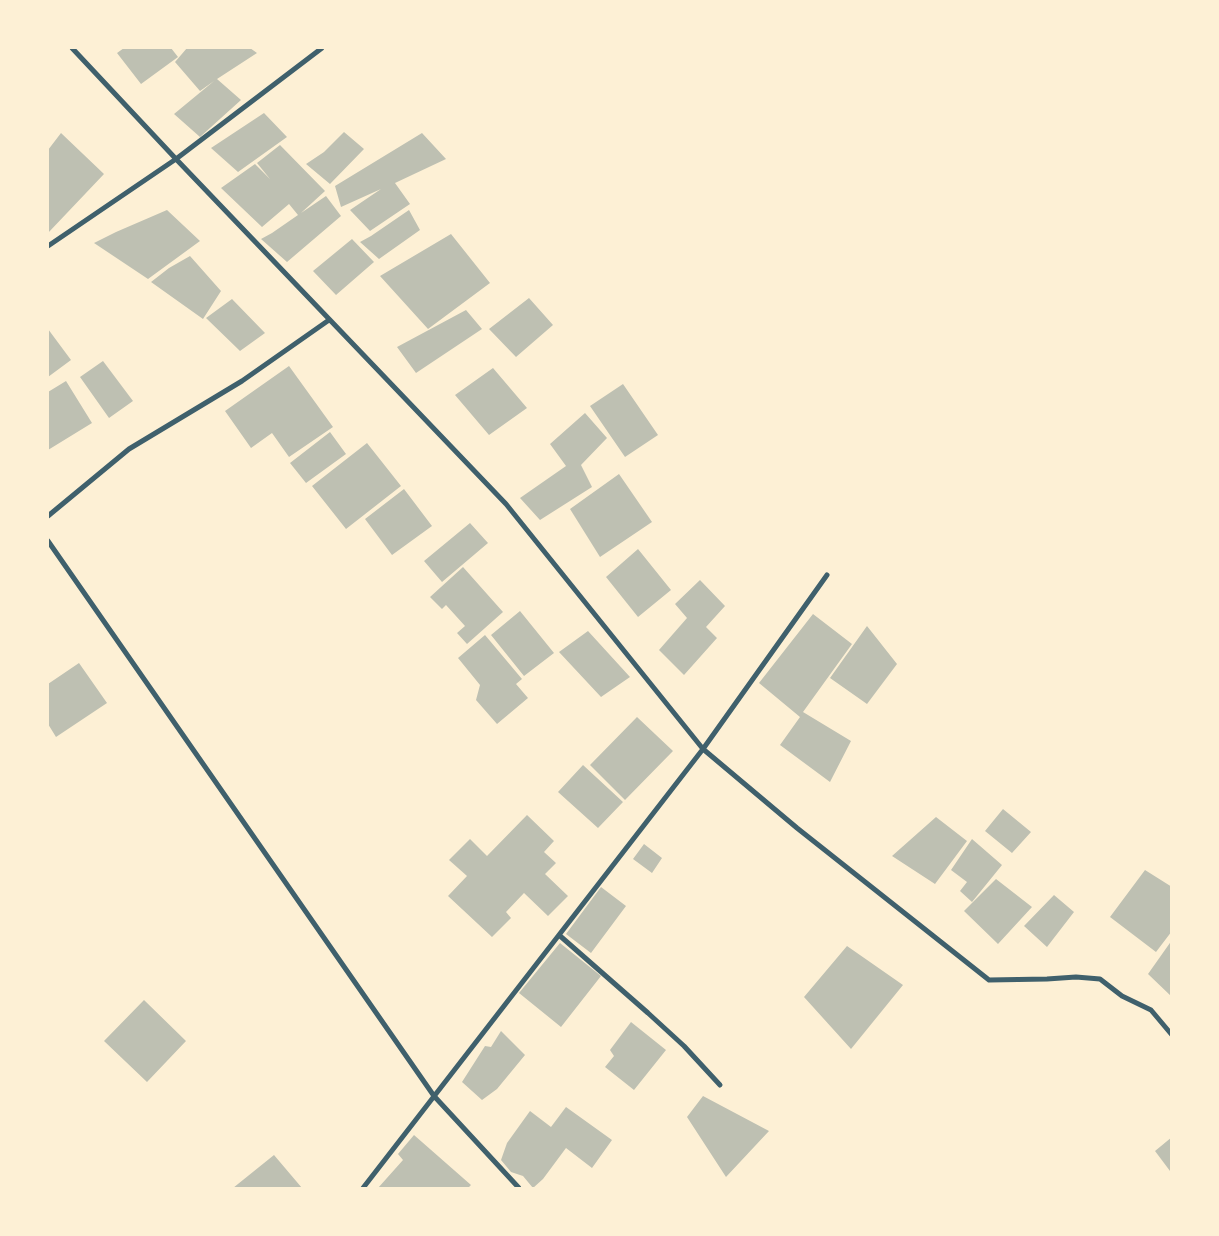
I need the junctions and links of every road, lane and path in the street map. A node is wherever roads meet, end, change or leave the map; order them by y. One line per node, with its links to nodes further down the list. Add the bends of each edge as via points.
1 (72, 48): 3 (street)
2 (322, 48): 3 (street)
3 (176, 159): 4 (street); 5 (street)
4 (48, 246)
5 (329, 320): 6 (street, via 242,381 129,449); 9 (street, via 506,504)
6 (48, 516)
7 (48, 541): 13 (street)
8 (827, 575): 9 (street)
9 (703, 748): 10 (street); 11 (street, via 796,828 989,980 1100,979 1122,996 1151,1010)
10 (559, 935): 12 (street, via 684,1046); 13 (street)
11 (1172, 1035)
12 (720, 1085)
13 (434, 1096): 14 (street); 15 (street)
14 (363, 1188)
15 (519, 1188)

